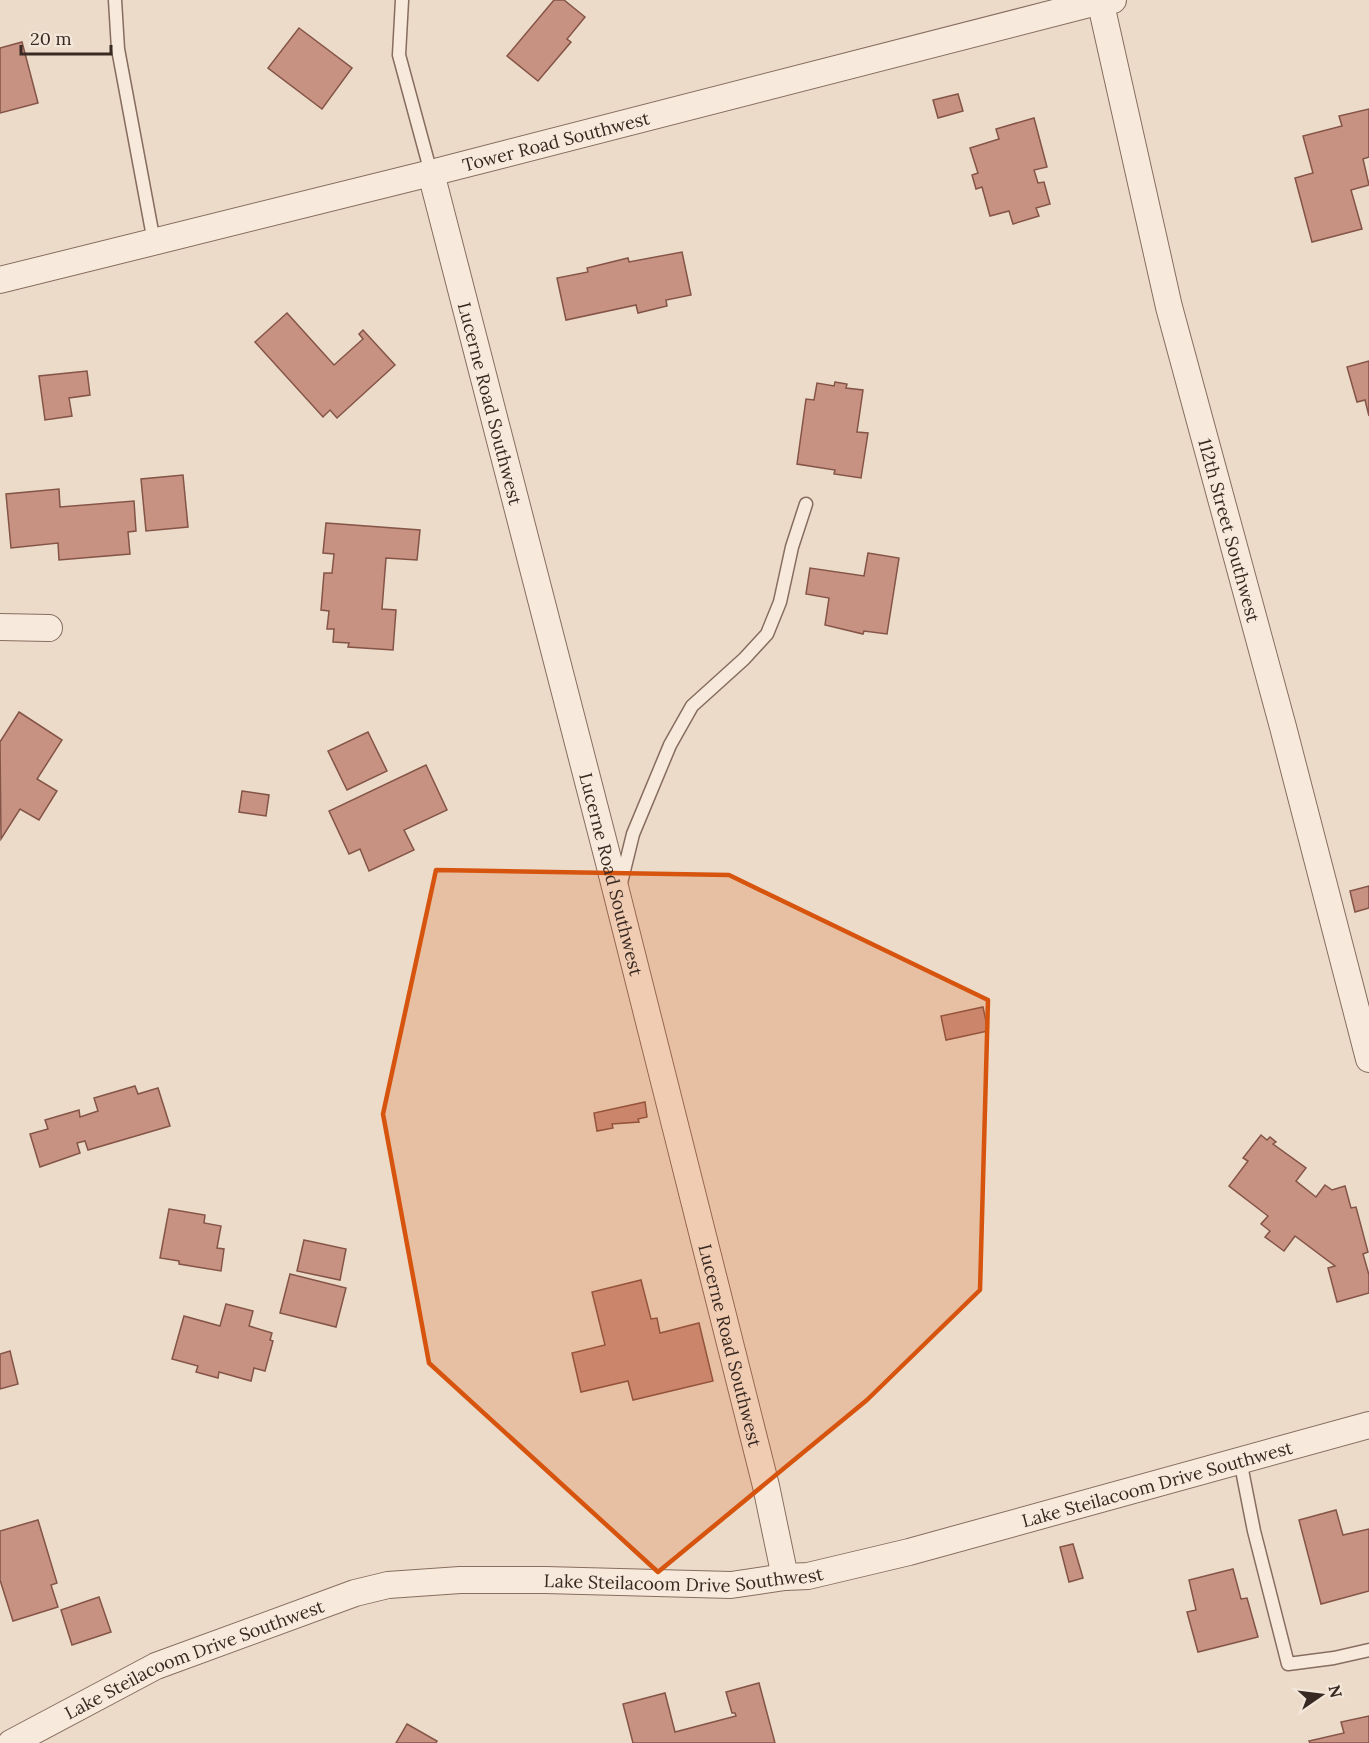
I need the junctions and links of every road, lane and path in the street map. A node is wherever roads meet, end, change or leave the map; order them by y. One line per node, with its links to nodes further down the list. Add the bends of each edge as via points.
1 (116, 0): 5 (lane, via 118,49)
2 (402, 0): 4 (lane, via 399,55)
3 (1104, 0): 4 (street, Tower Road Southwest); 11 (street, 112th Street Southwest, via 1169,307)
4 (431, 173): 5 (street, Tower Road Southwest); 10 (street, Lucerne Road Southwest)
5 (154, 242): 6 (street, Tower Road Southwest)
6 (0, 280)
7 (806, 504): 10 (lane, via 780,602 767,634 692,706 670,745 633,834)
8 (0, 627): 9 (street)
9 (49, 628)
10 (618, 897): 14 (street, Lucerne Road Southwest, via 766,1486)
11 (1369, 1059)
12 (1369, 1425): 13 (street, Lake Steilacoom Drive Southwest)
13 (1239, 1460): 14 (street, Lake Steilacoom Drive Southwest, via 909,1551 808,1576); 15 (lane, via 1288,1664)
14 (784, 1577): 16 (street, Lake Steilacoom Drive Southwest, via 731,1585 460,1580 355,1593 156,1666)
15 (1369, 1650)
16 (11, 1743)

